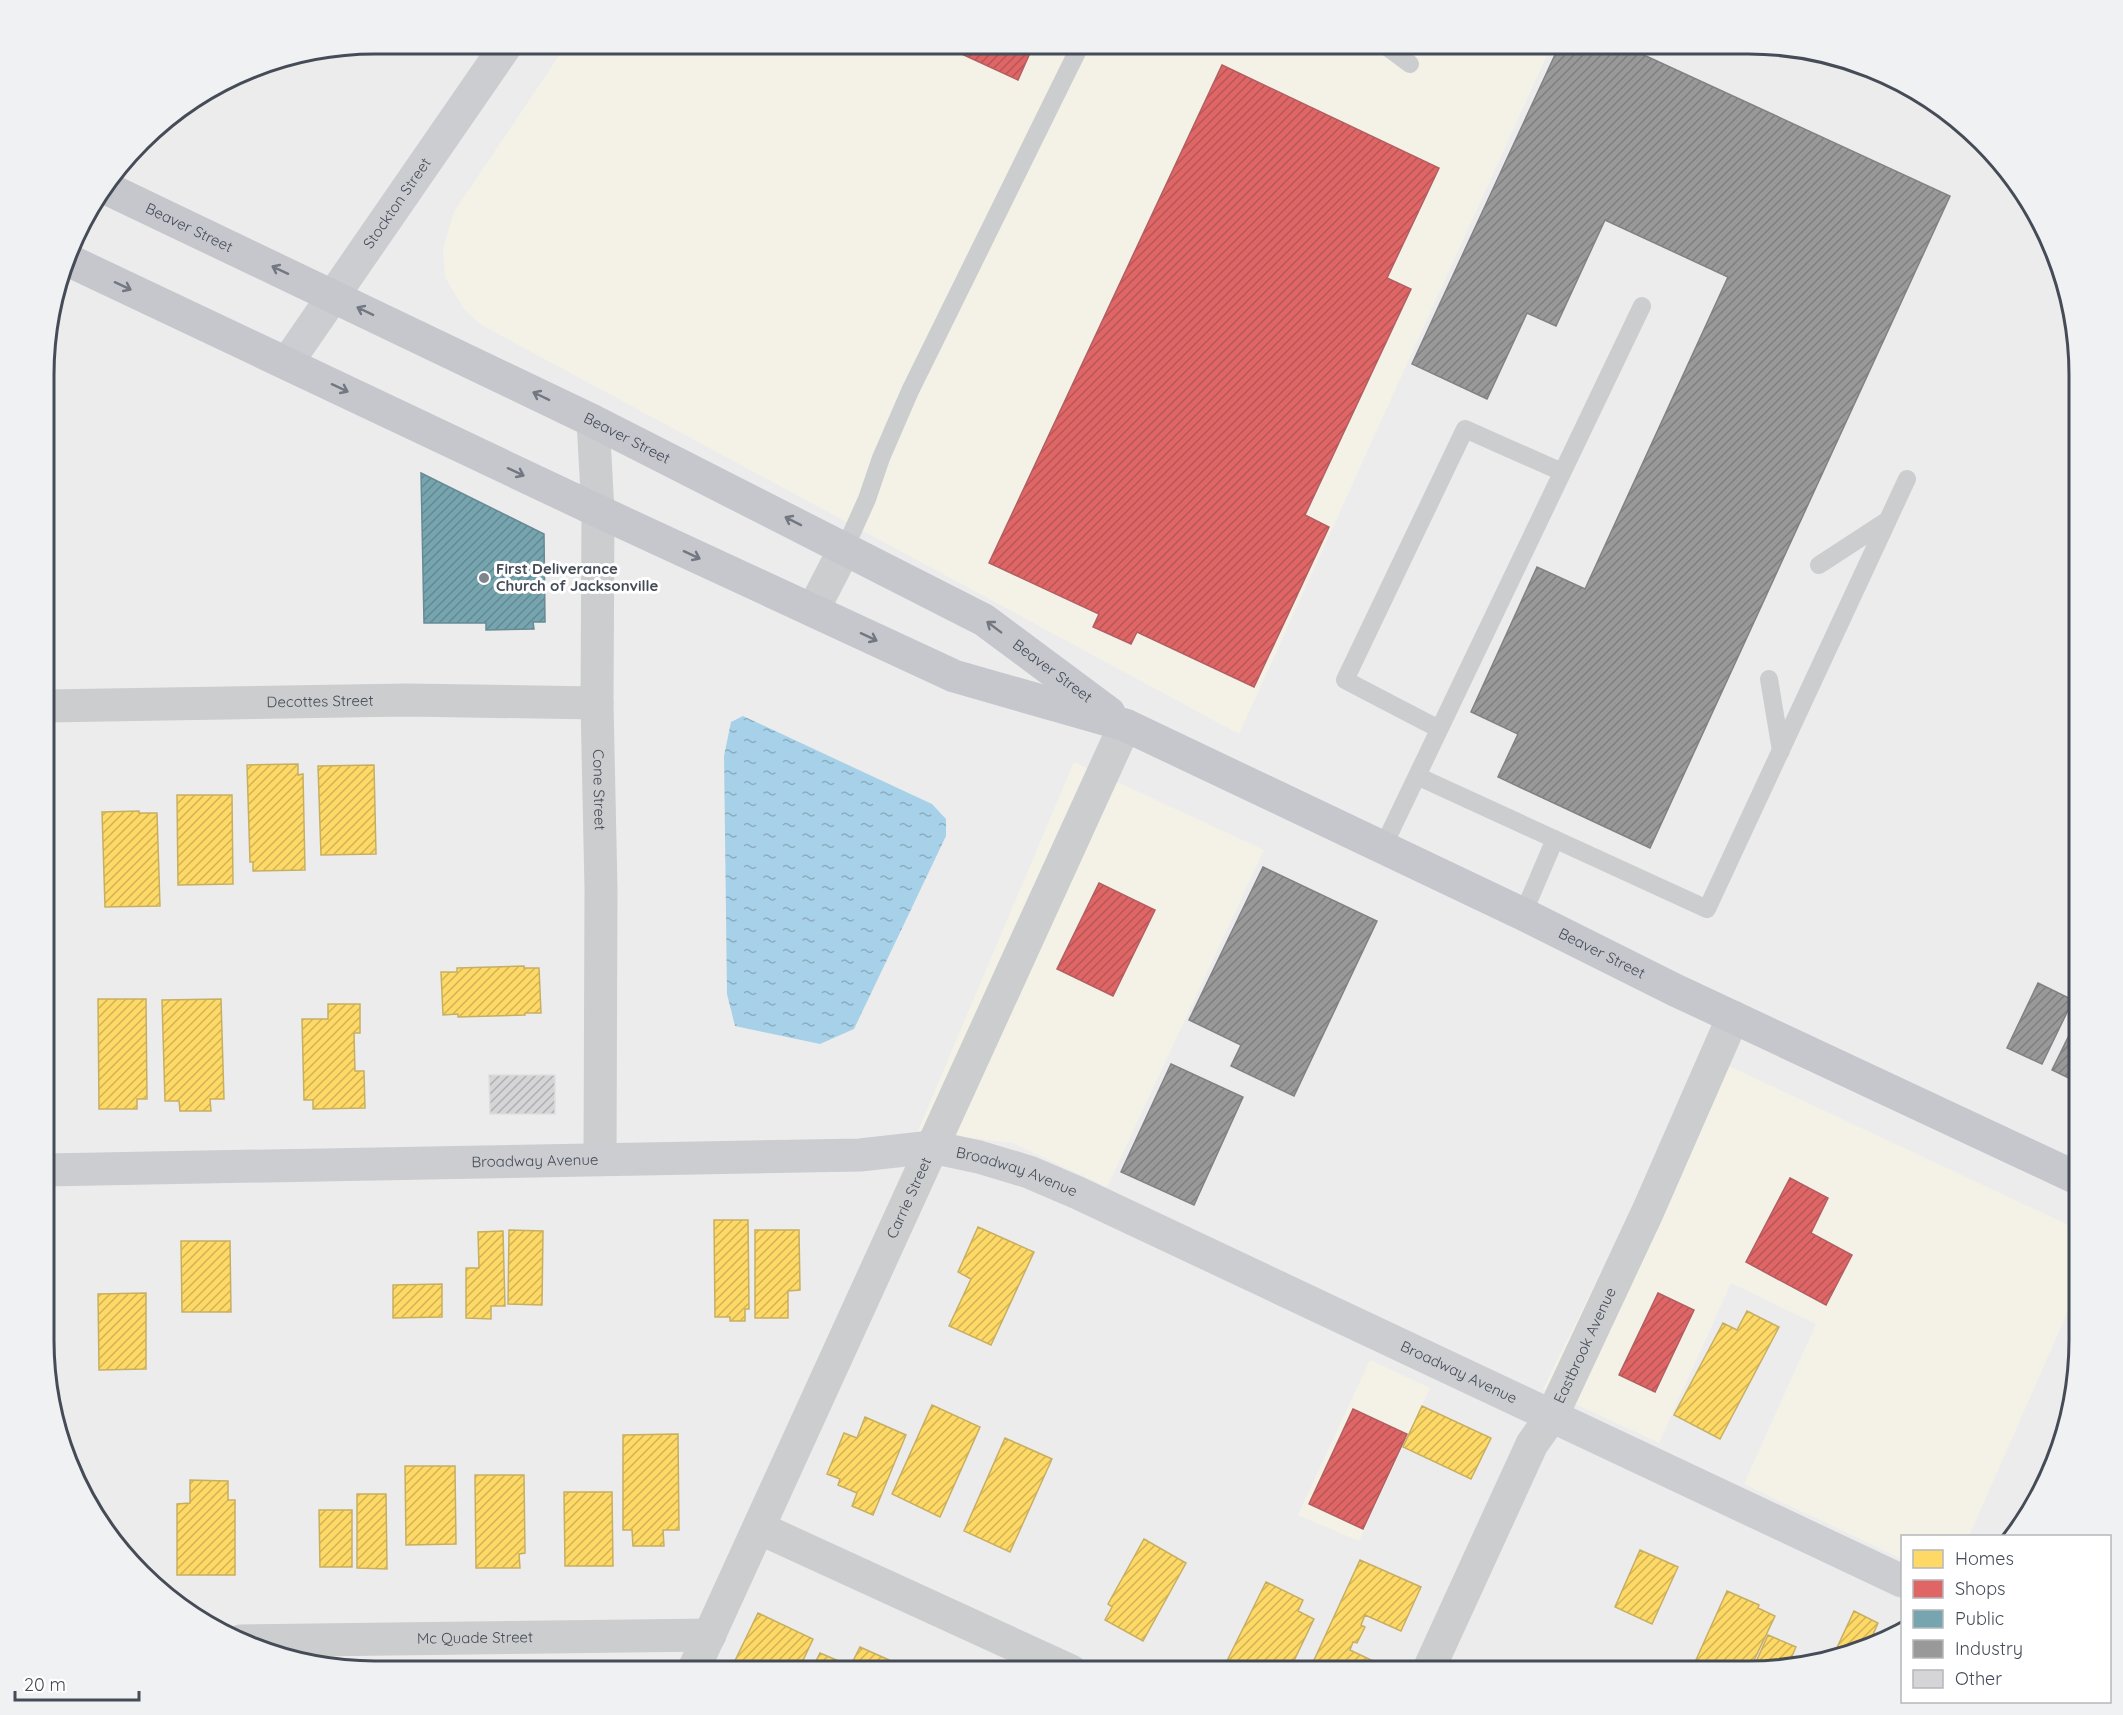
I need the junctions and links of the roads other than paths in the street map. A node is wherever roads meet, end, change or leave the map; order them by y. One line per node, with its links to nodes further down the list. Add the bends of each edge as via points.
1 (500, 54): 7 (street, Stockton Street)
2 (1076, 54): 15 (lane, via 910,391)
3 (1396, 54): 4 (lane)
4 (1410, 64)
5 (112, 191): 7 (main road, Beaver Street, one-way to 5)
6 (74, 263): 9 (main road, Beaver Street, one-way to 9)
7 (333, 295): 9 (street, Stockton Street); 10 (main road, Beaver Street, one-way to 7)
8 (1642, 306): 11 (lane)
9 (287, 363): 13 (main road, Beaver Street, one-way to 13)
10 (593, 421): 13 (street, Cone Street); 15 (main road, Beaver Street, one-way to 10)
11 (1562, 472): 22 (lane); 22 (lane, via 1465,429 1460,439 1345,680)
12 (1907, 479): 14 (lane)
13 (598, 511): 17 (main road, Beaver Street, one-way to 17); 19 (street, Cone Street)
14 (1888, 520): 16 (lane); 23 (lane)
15 (845, 548): 17 (street); 21 (main road, Beaver Street, one-way to 15, via 984,620)
16 (1819, 565)
17 (813, 610): 21 (main road, Beaver Street, one-way to 21, via 954,676)
18 (1769, 679): 23 (lane)
19 (597, 703): 20 (street, Decottes Street, via 408,700); 30 (street, Cone Street)
20 (54, 706)
21 (1125, 725): 26 (main road, Beaver Street); 29 (street, Carrie Street)
22 (1439, 729): 24 (lane)
23 (1781, 751): 25 (lane, via 1707,909)
24 (1417, 776): 25 (lane); 26 (lane)
25 (1556, 839): 27 (lane)
26 (1382, 849): 27 (main road, Beaver Street)
27 (1523, 915): 28 (main road, Beaver Street)
28 (1733, 1017): 32 (main road, Beaver Street); 33 (street, Eastbrook Avenue)
29 (932, 1147): 30 (street, Broadway Avenue, via 860,1155); 33 (street, Broadway Avenue, via 1029,1172 1078,1192); 34 (street, Carrie Street)
30 (600, 1159): 31 (street, Broadway Avenue)
31 (54, 1170)
32 (2069, 1174)
33 (1552, 1416): 35 (street, Broadway Avenue); 40 (street, Eastbrook Avenue, via 1532,1444)
34 (759, 1528): 36 (street, Carrie Street); 39 (street)
35 (1901, 1581)
36 (710, 1635): 37 (street, Mc Quade Street); 38 (street, Carrie Street)
37 (263, 1641)
38 (698, 1661)
39 (1049, 1661)
40 (1433, 1661)

